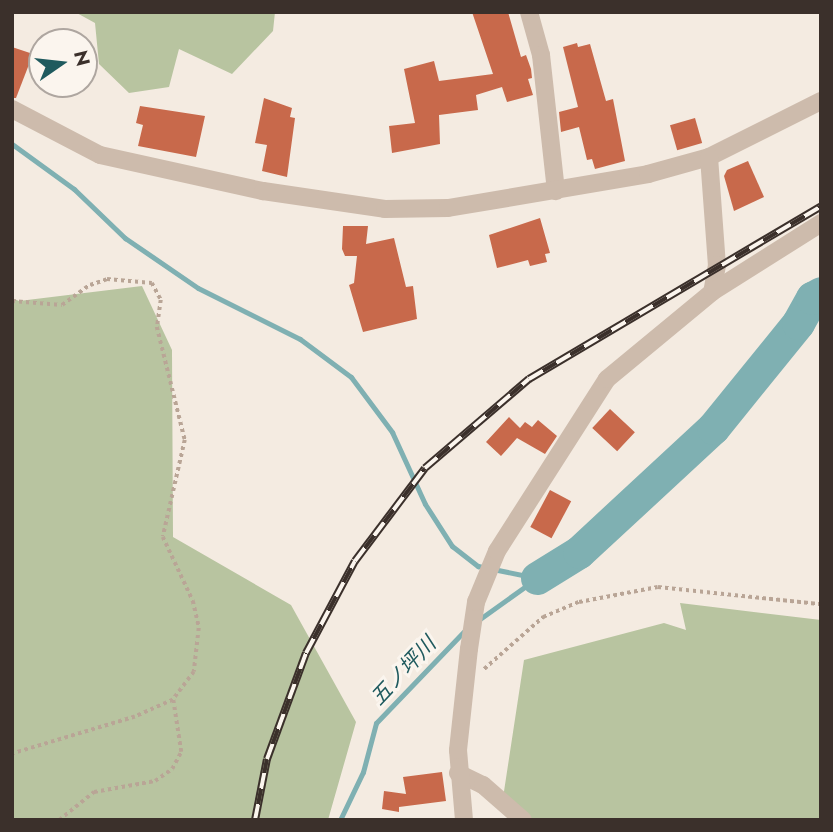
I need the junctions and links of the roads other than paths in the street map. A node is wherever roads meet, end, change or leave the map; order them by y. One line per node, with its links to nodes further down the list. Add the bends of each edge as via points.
1 (529, 12): 5 (street, via 541,55)
2 (821, 102): 4 (street)
3 (12, 110): 5 (street, via 100,155 276,193 385,209 448,208)
4 (709, 156): 5 (street, via 649,174); 7 (street, via 717,265)
5 (556, 191)
6 (821, 223): 7 (street)
7 (712, 292): 8 (street, via 607,379 497,551 476,602)
8 (458, 773): 9 (street); 10 (street, via 483,785)
9 (464, 820)
10 (523, 820)

